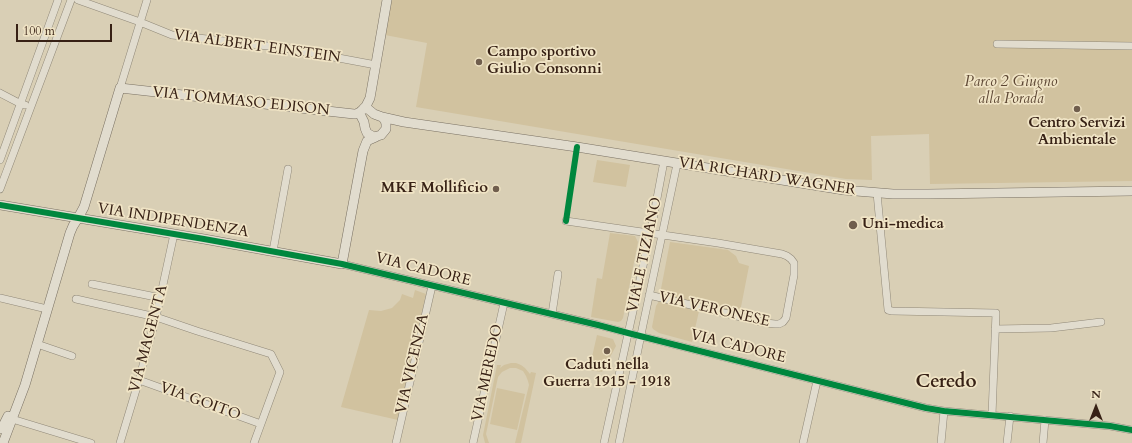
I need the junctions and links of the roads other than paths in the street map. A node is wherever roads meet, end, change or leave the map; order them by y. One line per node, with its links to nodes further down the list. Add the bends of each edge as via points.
1 (58, 0): 13 (street)
2 (71, 0): 14 (street)
3 (78, 0): 6 (street, VIA ALBERT EINSTEIN)
4 (147, 0): 6 (street)
5 (387, 0): 9 (street)
6 (140, 22): 9 (street, VIA ALBERT EINSTEIN, via 172,35 285,48); 10 (street)
7 (997, 44): 8 (street)
8 (1132, 46)
9 (376, 65): 12 (street)
10 (120, 88): 15 (street, VIA TOMMASO EDISON, via 354,114); 27 (street, via 84,207)
11 (0, 93): 13 (street)
12 (370, 98): 15 (street); 16 (street, via 374,109)
13 (20, 104): 14 (street); 19 (street)
14 (31, 107): 23 (street)
15 (362, 111): 16 (street, VIA RICHARD WAGNER, via 368,109); 18 (street, via 360,116 366,132 369,135)
16 (381, 116): 17 (street, VIA RICHARD WAGNER); 18 (street, via 385,120 386,129)
17 (404, 122): 18 (street); 20 (street, VIA RICHARD WAGNER)
18 (380, 134): 33 (street, via 367,141 362,151)
19 (0, 160)
20 (664, 161): 21 (street, VIA RICHARD WAGNER); 29 (street, VIALE TIZIANO)
21 (677, 164): 25 (street, VIA RICHARD WAGNER); 31 (street, VIALE TIZIANO)
22 (288, 169): 32 (street)
23 (0, 189)
24 (1132, 191): 25 (street, VIA RICHARD WAGNER)
25 (877, 193): 46 (street, via 888,310 996,313)
26 (0, 205): 27 (street, VIA INDIPENDENZA)
27 (78, 218): 30 (street, VIA INDIPENDENZA); 42 (street, via 70,233)
28 (566, 221): 29 (street)
29 (650, 233): 31 (street); 47 (street, VIALE TIZIANO)
30 (174, 234): 32 (street, VIA INDIPENDENZA); 39 (street, VIA MAGENTA)
31 (662, 235): 37 (street, VIALE TIZIANO); 37 (street, VIA VERONESE, via 782,254 792,259 795,268 786,318 779,324 766,323)
32 (273, 251): 33 (street, VIA INDIPENDENZA)
33 (342, 264): 36 (street, VIA CADORE)
34 (558, 274): 43 (street)
35 (92, 284): 39 (street)
36 (432, 286): 41 (street, VIA CADORE); 66 (street, VIA VICENZA)
37 (649, 295): 48 (street, VIALE TIZIANO)
38 (0, 298): 42 (street)
39 (161, 298): 44 (street, VIA MAGENTA)
40 (76, 299): 44 (street)
41 (504, 303): 43 (street, VIA CADORE); 67 (street, VIA MEREDO)
42 (47, 309): 49 (street)
43 (552, 314): 47 (street, VIA CADORE)
44 (156, 317): 51 (street, VIA MAGENTA); 59 (street, via 271,354 280,372)
45 (1101, 322): 46 (street, via 1051,328)
46 (995, 329): 55 (street)
47 (628, 333): 48 (street, VIA CADORE); 68 (street, VIALE TIZIANO)
48 (640, 336): 52 (street, VIA CADORE); 69 (street, VIALE TIZIANO)
49 (37, 344): 50 (street); 53 (street)
50 (72, 356)
51 (139, 380): 59 (street, VIA GOITO); 64 (street, VIA MAGENTA)
52 (817, 381): 54 (street, VIA CADORE); 70 (street)
53 (25, 385): 57 (street); 60 (street)
54 (944, 411): 55 (street, VIA CADORE); 71 (street)
55 (992, 415): 56 (street, VIA CADORE)
56 (1010, 416): 58 (street, VIA CADORE); 72 (street)
57 (12, 419): 62 (street); 63 (street)
58 (1045, 420): 61 (street, VIA CADORE); 73 (street)
59 (261, 424): 65 (street)
60 (0, 429)
61 (1132, 430)
62 (4, 443)
63 (90, 443)
64 (120, 443)
65 (254, 443)
66 (396, 443)
67 (473, 443)
68 (604, 443)
69 (619, 443)
70 (803, 443)
71 (941, 443)
72 (1007, 443)
73 (1042, 443)

